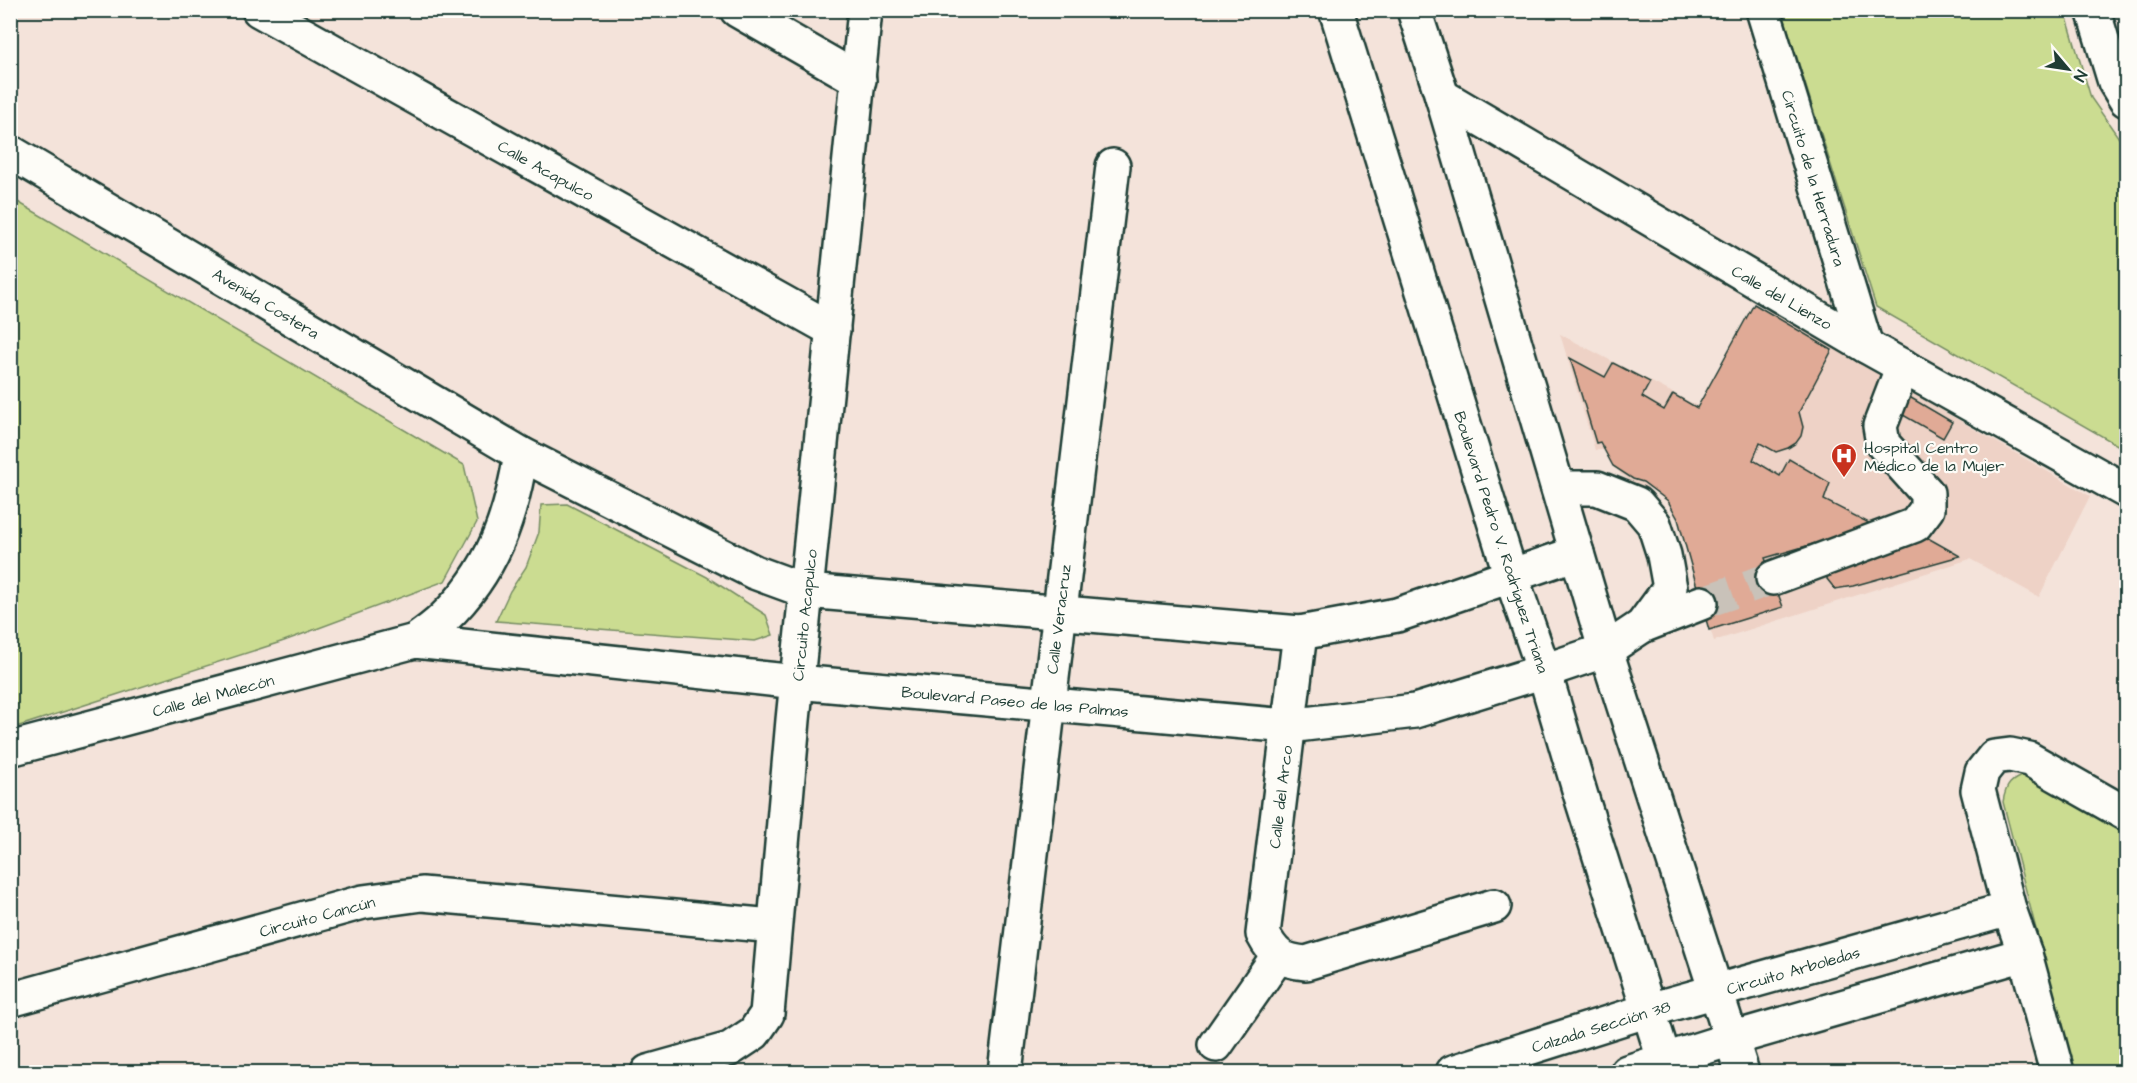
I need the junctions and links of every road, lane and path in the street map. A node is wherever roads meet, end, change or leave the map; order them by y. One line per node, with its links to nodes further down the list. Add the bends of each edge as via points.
1 (259, 10): 13 (street, Calle Acapulco)
2 (737, 10): 8 (street)
3 (865, 10): 8 (street, Circuito Acapulco)
4 (1336, 10): 20 (street, Boulevard Pedro V. Rodríguez Triana)
5 (1414, 10): 9 (street)
6 (1763, 10): 14 (street, Circuito de la Herradura)
7 (2093, 10): 10 (street, via 2115,82)
8 (859, 80): 13 (street, Circuito Acapulco)
9 (1442, 96): 14 (street, Calle del Lienzo); 17 (street)
10 (2127, 100)
11 (10, 152): 16 (street, Avenida Costera)
12 (1113, 166): 24 (street, Calle Veracruz)
13 (833, 330): 22 (street, Circuito Acapulco)
14 (1866, 346): 15 (street, Calle del Lienzo)
15 (1903, 366): 18 (street, Calle del Lienzo); 21 (street, via 1880,426 1883,444 1927,493 1927,509 1915,525)
16 (521, 454): 22 (street, via 754,572); 27 (street, via 507,518 489,560 444,618)
17 (1558, 488): 19 (street); 25 (street, via 1597,488 1637,504 1654,524 1670,588)
18 (2127, 491)
19 (1577, 553): 20 (street); 28 (street)
20 (1511, 576): 26 (street, via 1397,615); 29 (street, Boulevard Pedro V. Rodríguez Triana)
21 (1773, 578)
22 (806, 591): 24 (street); 30 (street, Circuito Acapulco)
23 (1701, 603): 25 (street)
24 (1059, 612): 26 (street); 31 (street, Calle Veracruz)
25 (1642, 626): 28 (street, Boulevard Paseo de las Palmas)
26 (1300, 633): 32 (street, Calle del Arco)
27 (415, 642): 30 (street, Boulevard Paseo de las Palmas); 33 (street, Calle del Malecón)
28 (1606, 650): 29 (street, Boulevard Paseo de las Palmas); 41 (street)
29 (1544, 671): 32 (street, Boulevard Paseo de las Palmas, via 1415,711); 44 (street, Boulevard Pedro V. Rodríguez Triana)
30 (797, 682): 31 (street, Boulevard Paseo de las Palmas); 37 (street, Circuito Acapulco)
31 (1048, 703): 32 (street, Boulevard Paseo de las Palmas); 49 (street, Calle Veracruz)
32 (1288, 726): 40 (street, Calle del Arco, via 1263,934)
33 (10, 749)
34 (2127, 814): 36 (street, via 2029,759 1994,757 1982,772 1978,790)
35 (1494, 906): 40 (street, via 1306,963)
36 (2009, 909): 38 (street, Circuito Arboledas); 39 (street)
37 (774, 926): 43 (street, Circuito Cancún, via 422,894 363,902); 48 (street, Circuito Acapulco, via 767,1014 754,1033 730,1049)
38 (1871, 948): 41 (street, Circuito Arboledas); 42 (street, Circuito Arboledas)
39 (2025, 954): 42 (street); 53 (street)
40 (1278, 956): 46 (street)
41 (1716, 992): 44 (street, Calzada Sección 38); 45 (street)
42 (1886, 995): 45 (street)
43 (10, 1000)
44 (1649, 1010): 47 (street, Boulevard Pedro V. Rodríguez Triana); 50 (street, Calzada Sección 38)
45 (1731, 1039): 47 (street); 52 (street)
46 (1216, 1045)
47 (1667, 1066): 51 (street)
48 (648, 1072)
49 (1005, 1072)
50 (1453, 1072)
51 (1628, 1072)
52 (1742, 1072)
53 (2057, 1072)

